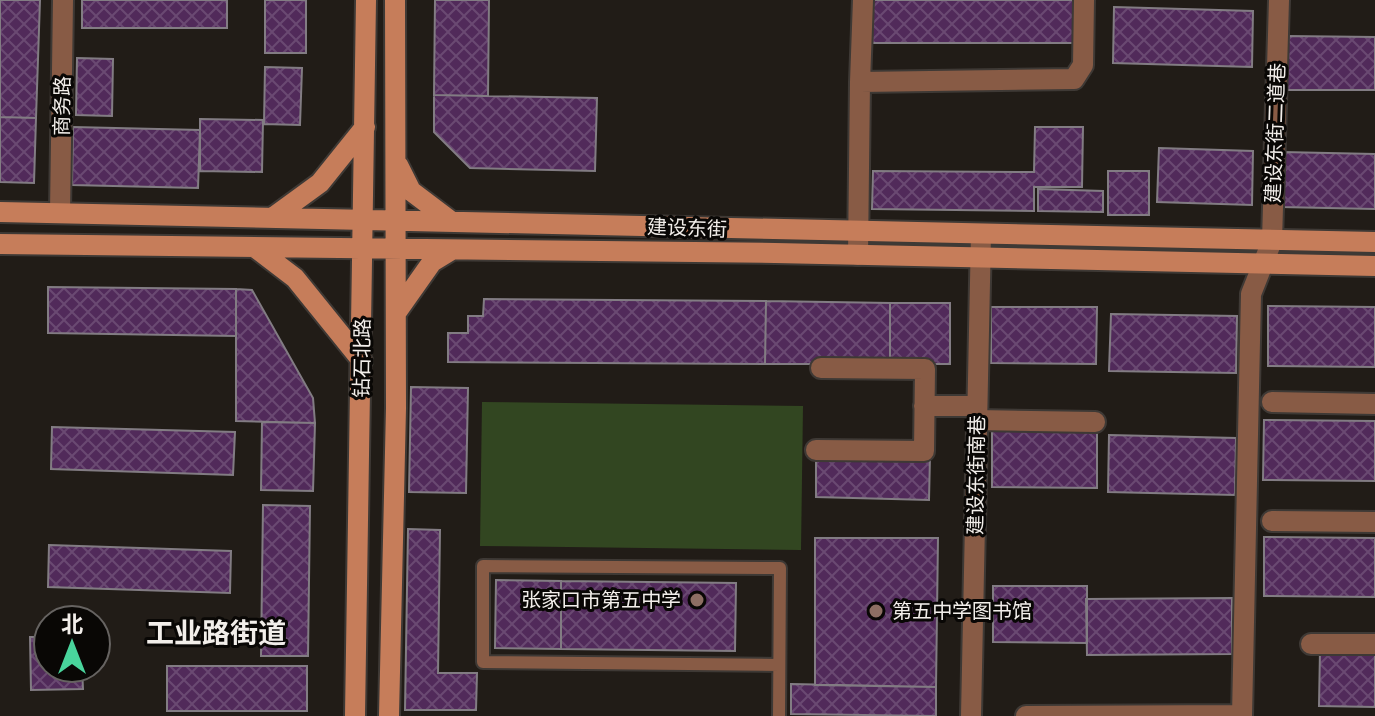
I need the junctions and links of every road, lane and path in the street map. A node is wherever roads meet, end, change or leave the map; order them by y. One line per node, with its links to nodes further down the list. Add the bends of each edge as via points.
1 (63, 0): 11 (street, 商务路)
2 (366, 0): 8 (main road, 钻石北路)
3 (395, 0): 9 (main road, 钻石北路)
4 (863, 0): 7 (street)
5 (1084, 0): 7 (street, via 1083,65 1074,79)
6 (1279, 0): 18 (street, 建设东街二道巷)
7 (860, 82): 16 (street)
8 (365, 127): 12 (main road, via 320,183); 13 (main road, 钻石北路)
9 (395, 158): 14 (main road, 钻石北路); 15 (main road, via 411,191)
10 (0, 212): 11 (main road, 建设东街)
11 (60, 213): 12 (main road, 建设东街)
12 (272, 218): 13 (main road, 建设东街)
13 (364, 220): 14 (main road, 建设东街); 23 (main road, 钻石北路)
14 (395, 220): 15 (main road, 建设东街); 22 (main road, 钻石北路)
15 (452, 222): 16 (main road, 建设东街)
16 (859, 232): 17 (main road, 建设东街); 25 (street)
17 (981, 234): 18 (main road, 建设东街); 26 (street, 建设东街南巷)
18 (1272, 241): 19 (main road, 建设东街); 27 (street, 建设东街二道巷)
19 (1375, 242)
20 (0, 244): 21 (main road, 建设东街)
21 (257, 249): 23 (main road, 建设东街); 30 (main road, via 295,278)
22 (395, 250): 23 (main road, 建设东街); 24 (main road, 建设东街); 29 (main road, 钻石北路)
23 (364, 251): 30 (main road, 钻石北路)
24 (451, 251): 25 (main road, 建设东街); 29 (main road, via 432,262)
25 (858, 255): 26 (main road, 建设东街)
26 (981, 257): 27 (main road, 建设东街); 35 (street, 建设东街南巷)
27 (1262, 263): 28 (main road, 建设东街); 48 (street, 建设东街二道巷, via 1251,294)
28 (1375, 266)
29 (396, 313): 44 (main road, 钻石北路)
30 (362, 361): 43 (main road, 钻石北路)
31 (821, 368): 34 (street, via 925,369)
32 (1272, 402): 33 (street)
33 (1375, 404)
34 (924, 406): 35 (street); 37 (street, via 924,451)
35 (977, 413): 36 (street); 46 (street, 建设东街南巷)
36 (1095, 422)
37 (816, 450)
38 (1272, 521): 39 (street)
39 (1375, 522)
40 (1311, 644): 41 (street)
41 (1375, 644)
42 (779, 665): 42 (lane, via 780,568 483,566 483,662); 45 (lane)
43 (355, 716)
44 (389, 716)
45 (779, 716)
46 (971, 716)
47 (1026, 716): 48 (street)
48 (1242, 716)

